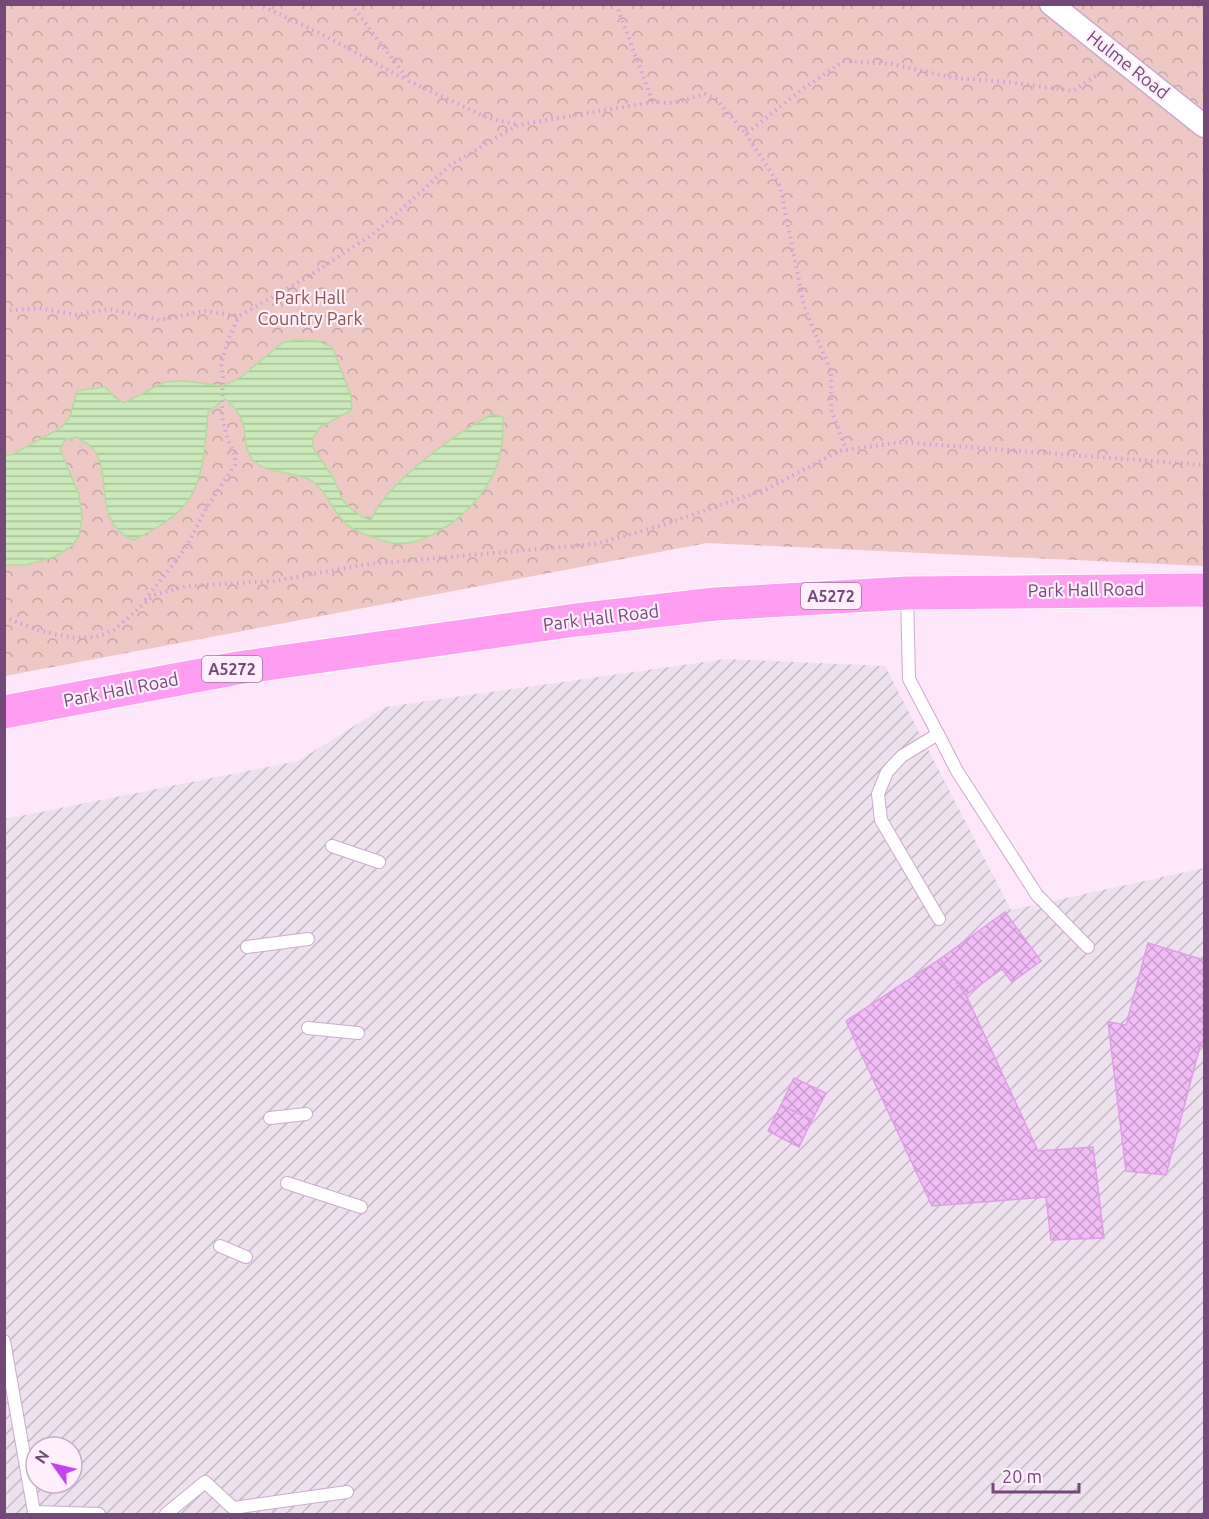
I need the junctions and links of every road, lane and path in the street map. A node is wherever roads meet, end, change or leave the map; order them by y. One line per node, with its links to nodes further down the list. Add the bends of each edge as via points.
1 (258, 4): 10 (path)
2 (351, 4): 10 (path)
3 (616, 4): 11 (path)
4 (1051, 4): 9 (street, Hulme Road)
5 (1138, 4): 6 (path)
6 (1167, 4)
7 (1185, 4): 8 (path)
8 (1204, 7)
9 (1120, 59): 13 (street, Hulme Road); 14 (path, via 1073,91 954,78 892,64 844,61)
10 (409, 81): 12 (path, via 488,118)
11 (653, 102): 12 (path); 14 (path, via 673,104 705,94 716,99)
12 (518, 125): 16 (path, via 452,164 376,232)
13 (1204, 126)
14 (746, 134): 17 (path, via 780,186 804,306 831,372 831,409)
15 (4, 311): 16 (path, via 39,308 77,315 109,309 160,320 205,311)
16 (238, 316): 21 (path, via 221,364 222,417 235,465 185,549)
17 (846, 450): 18 (path, via 900,442); 21 (path, via 768,489 596,544 369,564 274,581 187,586 154,595)
18 (1204, 465)
19 (1204, 590): 20 (main road, Park Hall Road / A5272)
20 (907, 593): 23 (main road, Park Hall Road / A5272, via 716,604 576,620 238,668); 24 (lane, via 909,679)
21 (143, 603): 22 (path, via 114,630 96,637 46,632)
22 (4, 617)
23 (4, 712)
24 (938, 734): 27 (lane, via 902,756 887,772 878,794 881,820); 29 (lane, via 957,771 1037,895)
25 (332, 846): 26 (lane)
26 (379, 862)
27 (939, 919)
28 (308, 939): 30 (lane)
29 (1088, 947)
30 (247, 948)
31 (308, 1028): 32 (lane)
32 (358, 1033)
33 (306, 1114): 34 (lane)
34 (270, 1118)
35 (287, 1183): 36 (lane)
36 (361, 1207)
37 (220, 1246): 38 (lane)
38 (246, 1257)
39 (4, 1341): 41 (lane, via 34,1512)
40 (347, 1492): 42 (lane, via 233,1508 205,1482)
41 (99, 1515)
42 (166, 1515)

